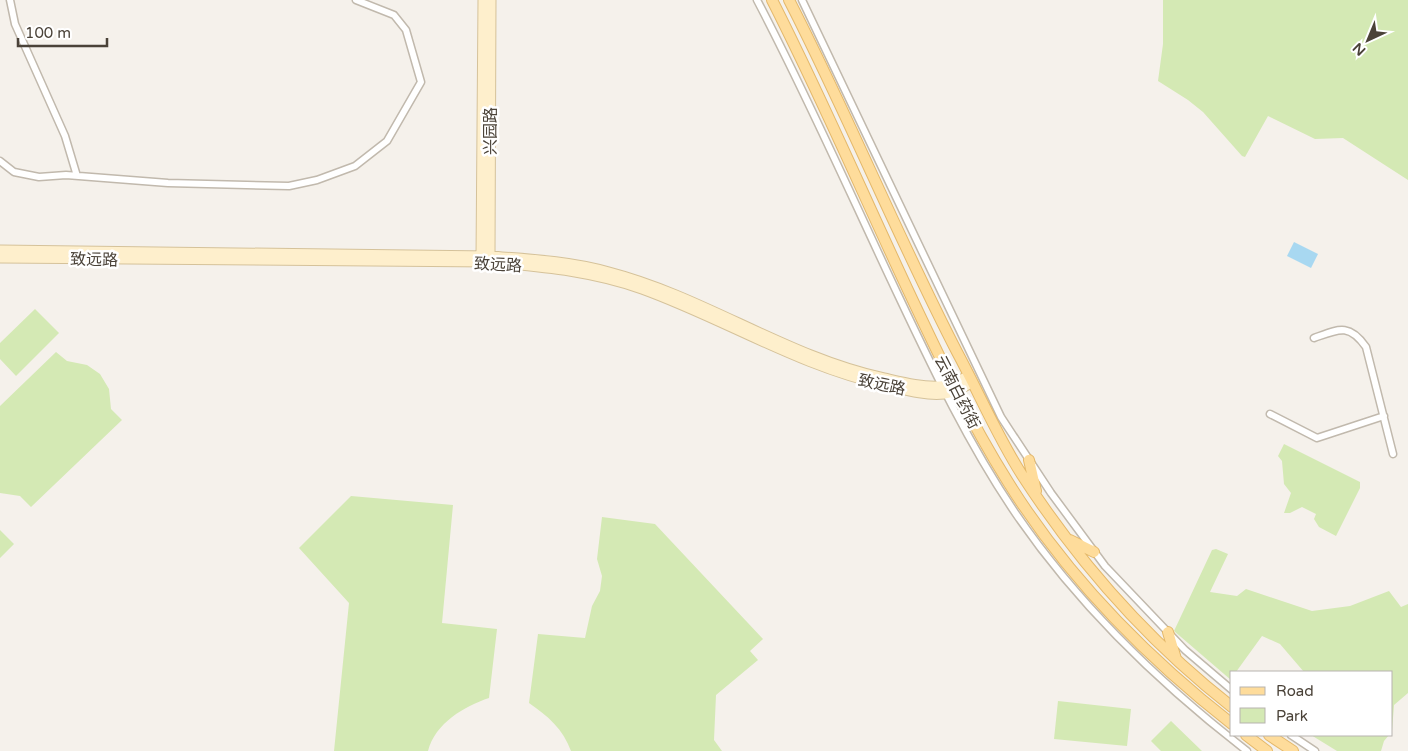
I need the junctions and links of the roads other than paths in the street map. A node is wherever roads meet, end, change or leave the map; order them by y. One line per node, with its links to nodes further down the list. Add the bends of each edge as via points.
1 (10, 0): 10 (street, via 15,24 65,136)
2 (356, 0): 10 (street, via 394,15 406,30 421,82 387,141 355,166 289,186 168,183)
3 (483, 0): 13 (main road, 兴园路)
4 (490, 0): 13 (main road, 兴园路)
5 (757, 0): 19 (street)
6 (772, 0): 16 (main road, 云南白药街)
7 (789, 0): 14 (main road, 云南白药街)
8 (802, 0): 25 (street, via 982,379 1001,417)
9 (0, 161): 10 (street, via 14,172 39,177)
10 (77, 176)
11 (0, 250): 13 (main road, 致远路)
12 (0, 258): 13 (main road, 致远路)
13 (485, 259): 19 (main road, 致远路, via 608,278 675,302 831,372 895,388)
14 (948, 335): 16 (main road, via 943,343); 17 (main road, 云南白药街)
15 (1314, 338): 22 (street, via 1349,330 1357,335 1366,347)
16 (933, 343): 18 (main road, 云南白药街)
17 (970, 379): 18 (main road, 致远路); 21 (main road, 云南白药街)
18 (955, 387): 19 (main road, 致远路); 23 (main road, 云南白药街)
19 (943, 390): 38 (street, via 1015,512 1064,578 1159,679)
20 (1270, 414): 22 (street, via 1317,438)
21 (988, 415): 23 (main road, via 979,414); 26 (main road, 云南白药街)
22 (1384, 416): 24 (street)
23 (973, 422): 33 (main road, 云南白药街, via 1024,506 1079,577 1167,671)
24 (1393, 454)
25 (1029, 460): 26 (main road); 28 (street)
26 (1038, 499): 27 (main road, 云南白药街)
27 (1067, 539): 28 (main road); 30 (main road, 云南白药街, via 1112,594)
28 (1094, 552): 29 (street)
29 (1168, 632): 30 (main road); 31 (street)
30 (1177, 660): 32 (main road, 云南白药街)
31 (1230, 688)
32 (1230, 704)
33 (1230, 722)
34 (1247, 736): 37 (main road)
35 (1270, 736): 41 (main road)
36 (1292, 736): 42 (street)
37 (1255, 742): 39 (main road); 40 (main road)
38 (1247, 751)
39 (1262, 751)
40 (1267, 751)
41 (1293, 751)
42 (1315, 751)

